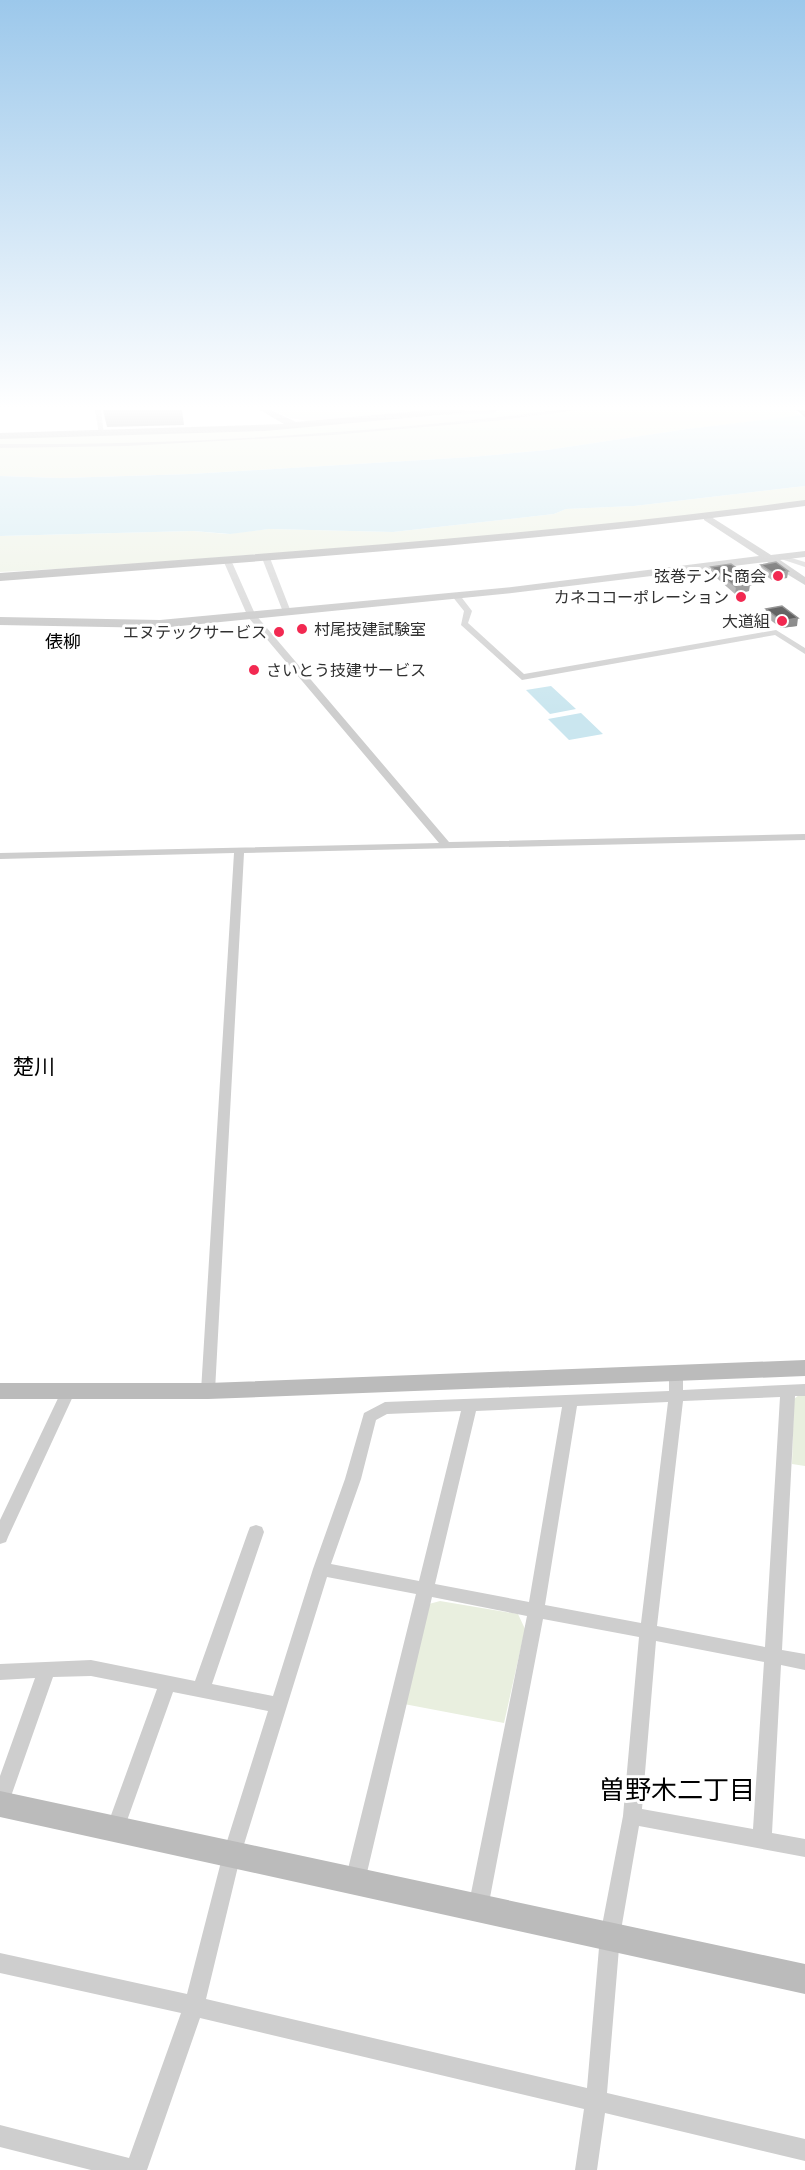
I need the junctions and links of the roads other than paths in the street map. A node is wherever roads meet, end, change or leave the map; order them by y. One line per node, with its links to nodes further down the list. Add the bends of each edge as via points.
1 (752, 511): 2 (main road)
2 (708, 518): 5 (main road, via 532,537); 6 (street)
3 (805, 554): 4 (street)
4 (784, 557): 6 (street); 8 (street)
5 (266, 558): 7 (main road); 12 (street)
6 (769, 558): 10 (street); 11 (street)
7 (227, 561): 9 (main road); 13 (street)
8 (805, 565)
9 (0, 577)
10 (805, 582)
11 (456, 596): 12 (street); 15 (street, via 468,611 464,623 522,676 776,632)
12 (287, 612): 13 (street)
13 (251, 615): 14 (street, via 148,624); 17 (street)
14 (0, 621)
15 (805, 652)
16 (805, 837): 17 (street)
17 (447, 846): 18 (street)
18 (239, 851): 19 (street); 24 (street)
19 (0, 856)
20 (805, 1368): 21 (street)
21 (676, 1384): 22 (street); 24 (street); 26 (street); 33 (street)
22 (797, 1390): 34 (street)
23 (0, 1391): 25 (street)
24 (208, 1391): 25 (street)
25 (68, 1392): 29 (street)
26 (570, 1403): 27 (street); 32 (street)
27 (470, 1406): 30 (street, via 385,1408 369,1416 353,1479); 31 (street)
28 (256, 1532): 39 (street)
29 (0, 1537)
30 (321, 1569): 31 (street); 40 (street)
31 (425, 1588): 32 (street); 47 (street)
32 (536, 1611): 33 (street); 48 (street)
33 (648, 1631): 34 (street); 42 (street)
34 (774, 1656): 35 (street); 44 (street)
35 (805, 1662)
36 (47, 1670): 37 (street); 38 (street, via 91,1668); 41 (street)
37 (0, 1672)
38 (168, 1683): 39 (street); 43 (street)
39 (201, 1690): 40 (street)
40 (278, 1705): 46 (street)
41 (0, 1803): 43 (street)
42 (633, 1816): 44 (street); 49 (street)
43 (115, 1829): 46 (street)
44 (762, 1840): 45 (street)
45 (805, 1848)
46 (232, 1854): 47 (street); 52 (street)
47 (355, 1881): 48 (street)
48 (478, 1908): 49 (street)
49 (610, 1936): 51 (street); 53 (street)
50 (0, 1963): 52 (street)
51 (805, 1979)
52 (194, 2006): 53 (street); 56 (street)
53 (596, 2102): 55 (street); 57 (street)
54 (0, 2136): 56 (street)
55 (805, 2150)
56 (134, 2170)
57 (586, 2170)

